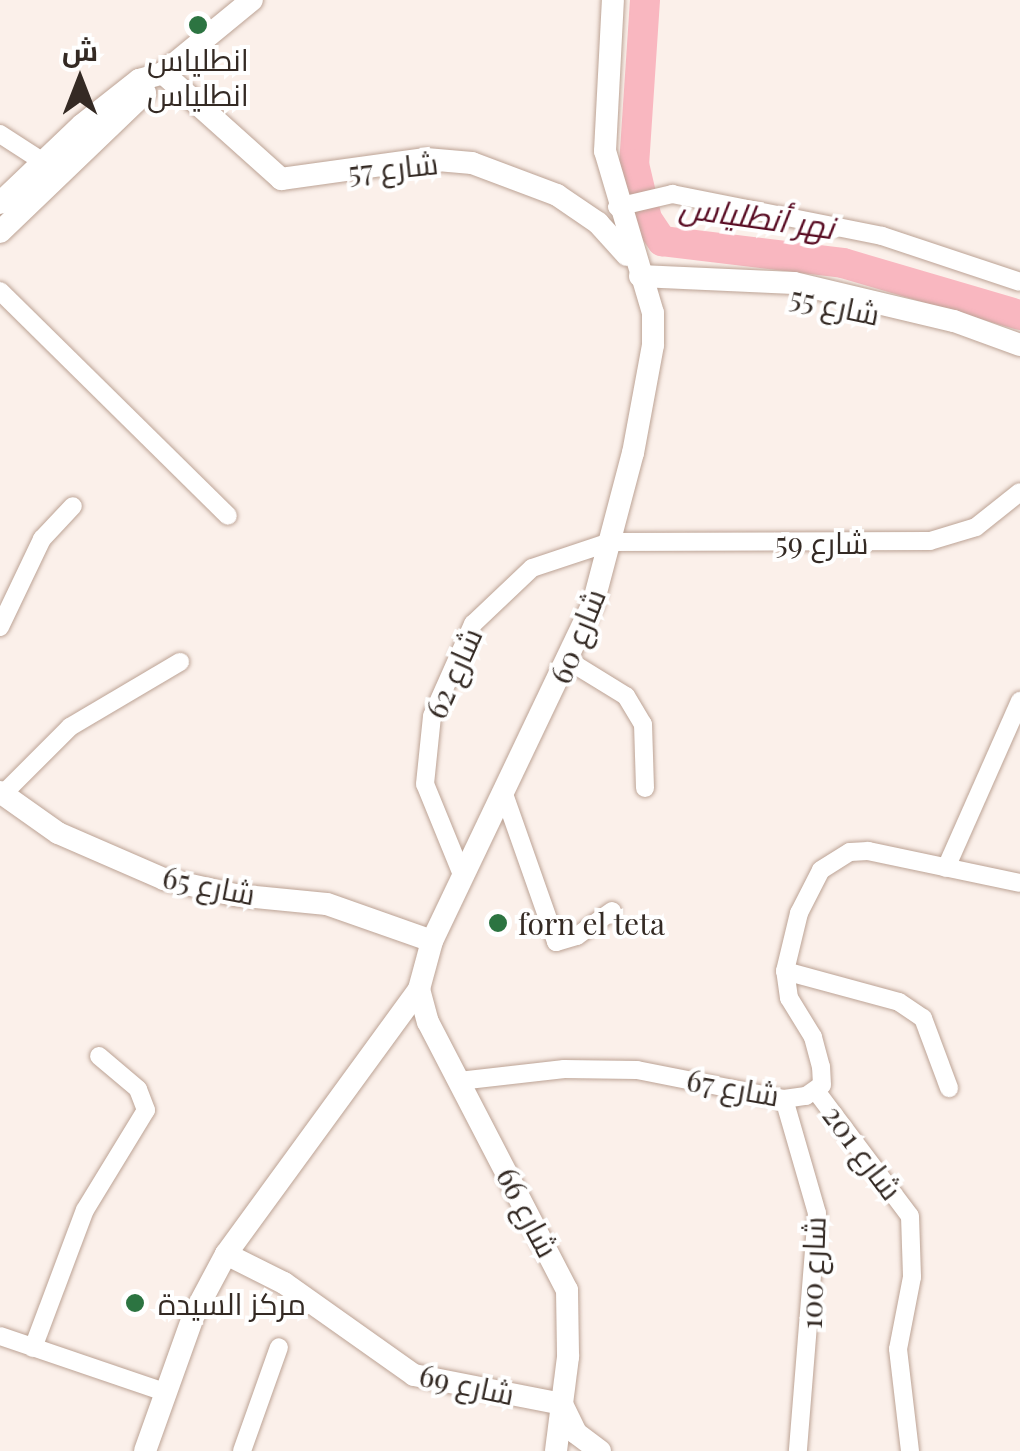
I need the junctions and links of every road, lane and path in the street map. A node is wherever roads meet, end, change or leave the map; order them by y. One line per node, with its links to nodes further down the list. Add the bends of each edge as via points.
1 (252, 0): 3 (street)
2 (613, 0): 6 (street, via 604,115)
3 (159, 75): 5 (street, via 127,88); 8 (street, شارع 57, via 280,180 449,160 516,175)
4 (0, 134): 5 (street)
5 (51, 167): 7 (street); 9 (street)
6 (619, 198): 8 (street); 10 (street); 11 (street, via 652,195 882,236)
7 (0, 203)
8 (576, 208): 10 (street, شارع 57)
9 (0, 232)
10 (639, 276): 13 (street, via 794,283 936,316); 14 (street, شارع 55, via 831,300); 18 (street, شارع 60, via 653,314 650,370)
11 (1020, 282)
12 (0, 291): 17 (street)
13 (1020, 346)
14 (1020, 356)
15 (1020, 492): 18 (street, شارع 59, via 976,527 930,541)
16 (73, 506): 19 (street, via 42,539)
17 (228, 516)
18 (610, 542): 21 (street, شارع 60); 27 (street, شارع 62, via 532,568 490,602 459,647 432,716 424,777)
19 (0, 627)
20 (180, 662): 24 (street, via 70,727)
21 (569, 662): 23 (street, via 626,696 642,724); 25 (street, شارع 60)
22 (1018, 709): 26 (street)
23 (644, 788)
24 (1, 793): 30 (street, شارع 65, via 58,834 164,879 235,895 328,904)
25 (504, 794): 27 (street, شارع 60); 29 (street, via 556,942 578,936)
26 (946, 868): 28 (street); 31 (street, via 868,851 834,859 809,887)
27 (463, 878): 30 (street, شارع 60)
28 (1020, 884)
29 (612, 911)
30 (432, 941): 32 (street, شارع 60)
31 (785, 971): 35 (street, via 899,1002 923,1018); 36 (street, شارع 67, via 789,998 822,1067)
32 (419, 989): 34 (street, شارع 66); 38 (street)
33 (99, 1056): 41 (street, via 138,1089 146,1110 85,1210)
34 (458, 1081): 37 (street, شارع 67, via 564,1069 636,1070); 43 (street, شارع 66, via 567,1290)
35 (949, 1088)
36 (816, 1091): 37 (street, شارع 67); 49 (street, شارع 201, via 910,1216 912,1277 898,1349)
37 (784, 1099): 48 (street, شارع 100, via 817,1223)
38 (226, 1254): 42 (street); 43 (street, شارع 69, via 284,1284 414,1375)
39 (0, 1336): 41 (street)
40 (279, 1347): 45 (street)
41 (34, 1348): 42 (street)
42 (162, 1391): 44 (street)
43 (562, 1404): 46 (street, شارع 66); 47 (street, via 576,1433)
44 (145, 1451)
45 (242, 1451)
46 (556, 1451)
47 (600, 1451)
48 (798, 1451)
49 (910, 1451)

